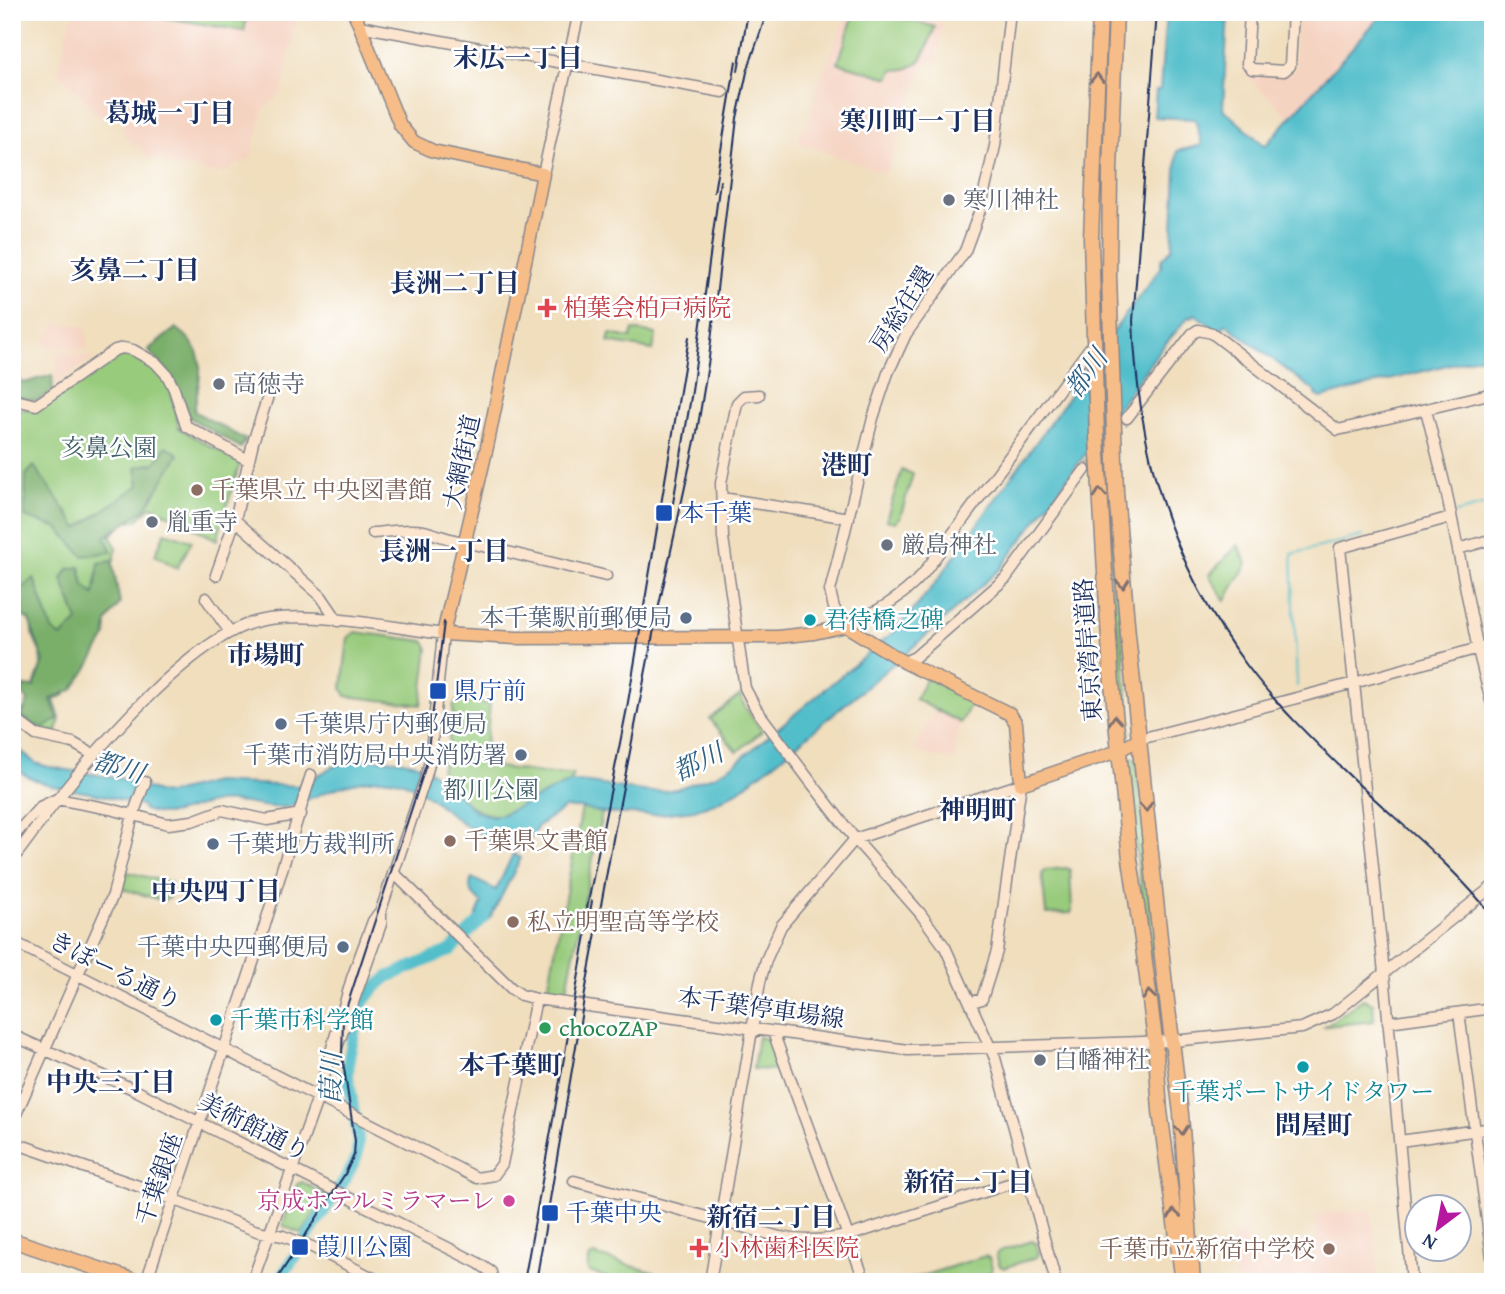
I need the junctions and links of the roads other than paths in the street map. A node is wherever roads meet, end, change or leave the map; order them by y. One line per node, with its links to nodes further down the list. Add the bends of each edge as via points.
1 (354, 12): 8 (main road)
2 (579, 12): 9 (street)
3 (1010, 12): 26 (street, 房総往還, via 995,146 980,211 965,251 894,358 879,396)
4 (1100, 12): 13 (highway, 東京湾岸道路, one-way to 4, via 1092,180)
5 (1116, 12): 10 (highway, 東京湾岸道路)
6 (1250, 12): 7 (street, via 1247,64 1252,69 1284,71 1290,66)
7 (1293, 12)
8 (359, 26): 9 (street); 12 (main road, via 400,125 414,142 433,151)
9 (567, 64): 11 (street); 12 (street)
10 (1113, 76): 13 (highway, via 1105,130 1103,325); 21 (highway, 東京湾岸道路, via 1111,333)
11 (723, 92)
12 (543, 174): 30 (main road, 大網街道)
13 (1094, 348): 14 (street); 15 (highway, 東京湾岸道路)
14 (1070, 374): 15 (street, via 1085,372); 36 (street, via 923,575 890,605)
15 (1094, 384): 47 (highway, 東京湾岸道路, one-way to 15)
16 (271, 387): 22 (street)
17 (1493, 393): 20 (street)
18 (759, 395): 24 (street, via 744,396 737,403)
19 (12, 399): 22 (street, via 36,405 115,349 133,350 167,375 186,426)
20 (1426, 411): 21 (street, via 1338,430 1212,333 1198,330); 25 (street)
21 (1120, 418): 46 (highway, 東京湾岸道路, one-way to 46, via 1122,574)
22 (248, 460): 27 (street)
23 (1086, 470): 42 (street, via 1006,578)
24 (722, 498): 26 (street); 39 (street, via 724,553)
25 (1451, 515): 31 (street); 43 (street, via 1340,548)
26 (849, 518): 36 (street, 房総往還, via 830,591)
27 (235, 520): 32 (street); 35 (street, via 321,596)
28 (373, 533): 30 (street, via 424,531)
29 (1493, 539): 31 (street)
30 (467, 542): 33 (street); 38 (main road, 大網街道)
31 (1458, 549): 41 (street)
32 (216, 575)
33 (606, 576)
34 (206, 598): 37 (street)
35 (338, 621): 37 (street, via 285,618); 38 (street)
36 (846, 626): 39 (main road, via 789,636); 42 (main road)
37 (230, 632): 48 (street, via 173,674)
38 (443, 634): 39 (main road, via 516,639); 58 (street, via 430,761)
39 (736, 636): 56 (street, via 745,688 770,729)
40 (1493, 644): 41 (street)
41 (1478, 650): 43 (street); 44 (street)
42 (904, 662): 51 (main road, via 1010,714)
43 (1354, 683): 46 (street); 61 (street)
44 (1493, 709)
45 (12, 717): 48 (street, via 36,735 73,743)
46 (1140, 739): 47 (main road); 72 (highway, 東京湾岸道路, one-way to 72)
47 (1118, 751): 51 (main road); 71 (highway, 東京湾岸道路, one-way to 47)
48 (94, 755): 52 (street)
49 (311, 775): 53 (street, 千葉銀座)
50 (145, 782): 54 (street)
51 (1021, 784): 56 (street); 64 (street, via 997,951 982,999)
52 (57, 799): 54 (street); 55 (street, via 40,807); 57 (street)
53 (302, 808): 54 (street, via 267,820 222,810 168,824); 75 (street, 千葉銀座)
54 (133, 815): 62 (street, via 113,895)
55 (12, 838)
56 (855, 839): 64 (street, via 945,947); 68 (street, via 781,926 760,982)
57 (12, 860)
58 (393, 872): 63 (street, via 516,992); 76 (street, via 381,924)
59 (1493, 886): 61 (street, 本千葉停車場線)
60 (12, 941): 62 (street, きぼーる通り)
61 (1384, 973): 67 (street); 72 (street, 本千葉停車場線, via 1312,1025)
62 (78, 976): 74 (street); 75 (street, きぼーる通り)
63 (536, 999): 68 (street, 本千葉停車場線); 76 (street, きぼーる通り, via 497,1173 484,1178 467,1175)
64 (972, 1002): 73 (street)
65 (1493, 1008): 66 (street)
66 (1459, 1013): 67 (street); 80 (street)
67 (1388, 1022): 81 (street)
68 (753, 1029): 69 (street, 本千葉停車場線); 88 (street)
69 (773, 1032): 73 (street, 本千葉停車場線, via 908,1050); 90 (street)
70 (12, 1035): 74 (street, 美術館通り)
71 (1155, 1040): 72 (street, 本千葉停車場線); 73 (street, 本千葉停車場線); 93 (highway, 東京湾岸道路, one-way to 71)
72 (1173, 1041): 86 (highway, 東京湾岸道路, one-way to 86)
73 (991, 1047): 84 (street)
74 (45, 1049): 77 (street); 78 (street, 美術館通り)
75 (224, 1049): 76 (street, きぼーる通り); 78 (street, 千葉銀座)
76 (317, 1097): 83 (street)
77 (12, 1123)
78 (200, 1123): 83 (street, 美術館通り); 87 (street, 千葉銀座)
79 (1493, 1128): 80 (street)
80 (1475, 1131): 81 (street); 92 (street)
81 (1400, 1141): 104 (street)
82 (12, 1142): 87 (street)
83 (291, 1169): 89 (street); 98 (street, 美術館通り, via 478,1263 491,1272)
84 (1027, 1178): 90 (street); 101 (street)
85 (575, 1181): 88 (street)
86 (1187, 1185): 102 (highway, 東京湾岸道路); 103 (highway)
87 (174, 1200): 89 (street); 95 (street, 千葉銀座)
88 (720, 1221): 90 (street, via 796,1241); 99 (street)
89 (270, 1232): 96 (street); 97 (street, via 312,1247)
90 (848, 1236): 100 (street)
91 (12, 1240): 94 (highway)
92 (1493, 1265)
93 (1181, 1277)
94 (138, 1282)
95 (146, 1282)
96 (252, 1282)
97 (381, 1282)
98 (493, 1282)
99 (710, 1282)
100 (865, 1282)
101 (1056, 1282)
102 (1193, 1282)
103 (1200, 1282)
104 (1412, 1282)

